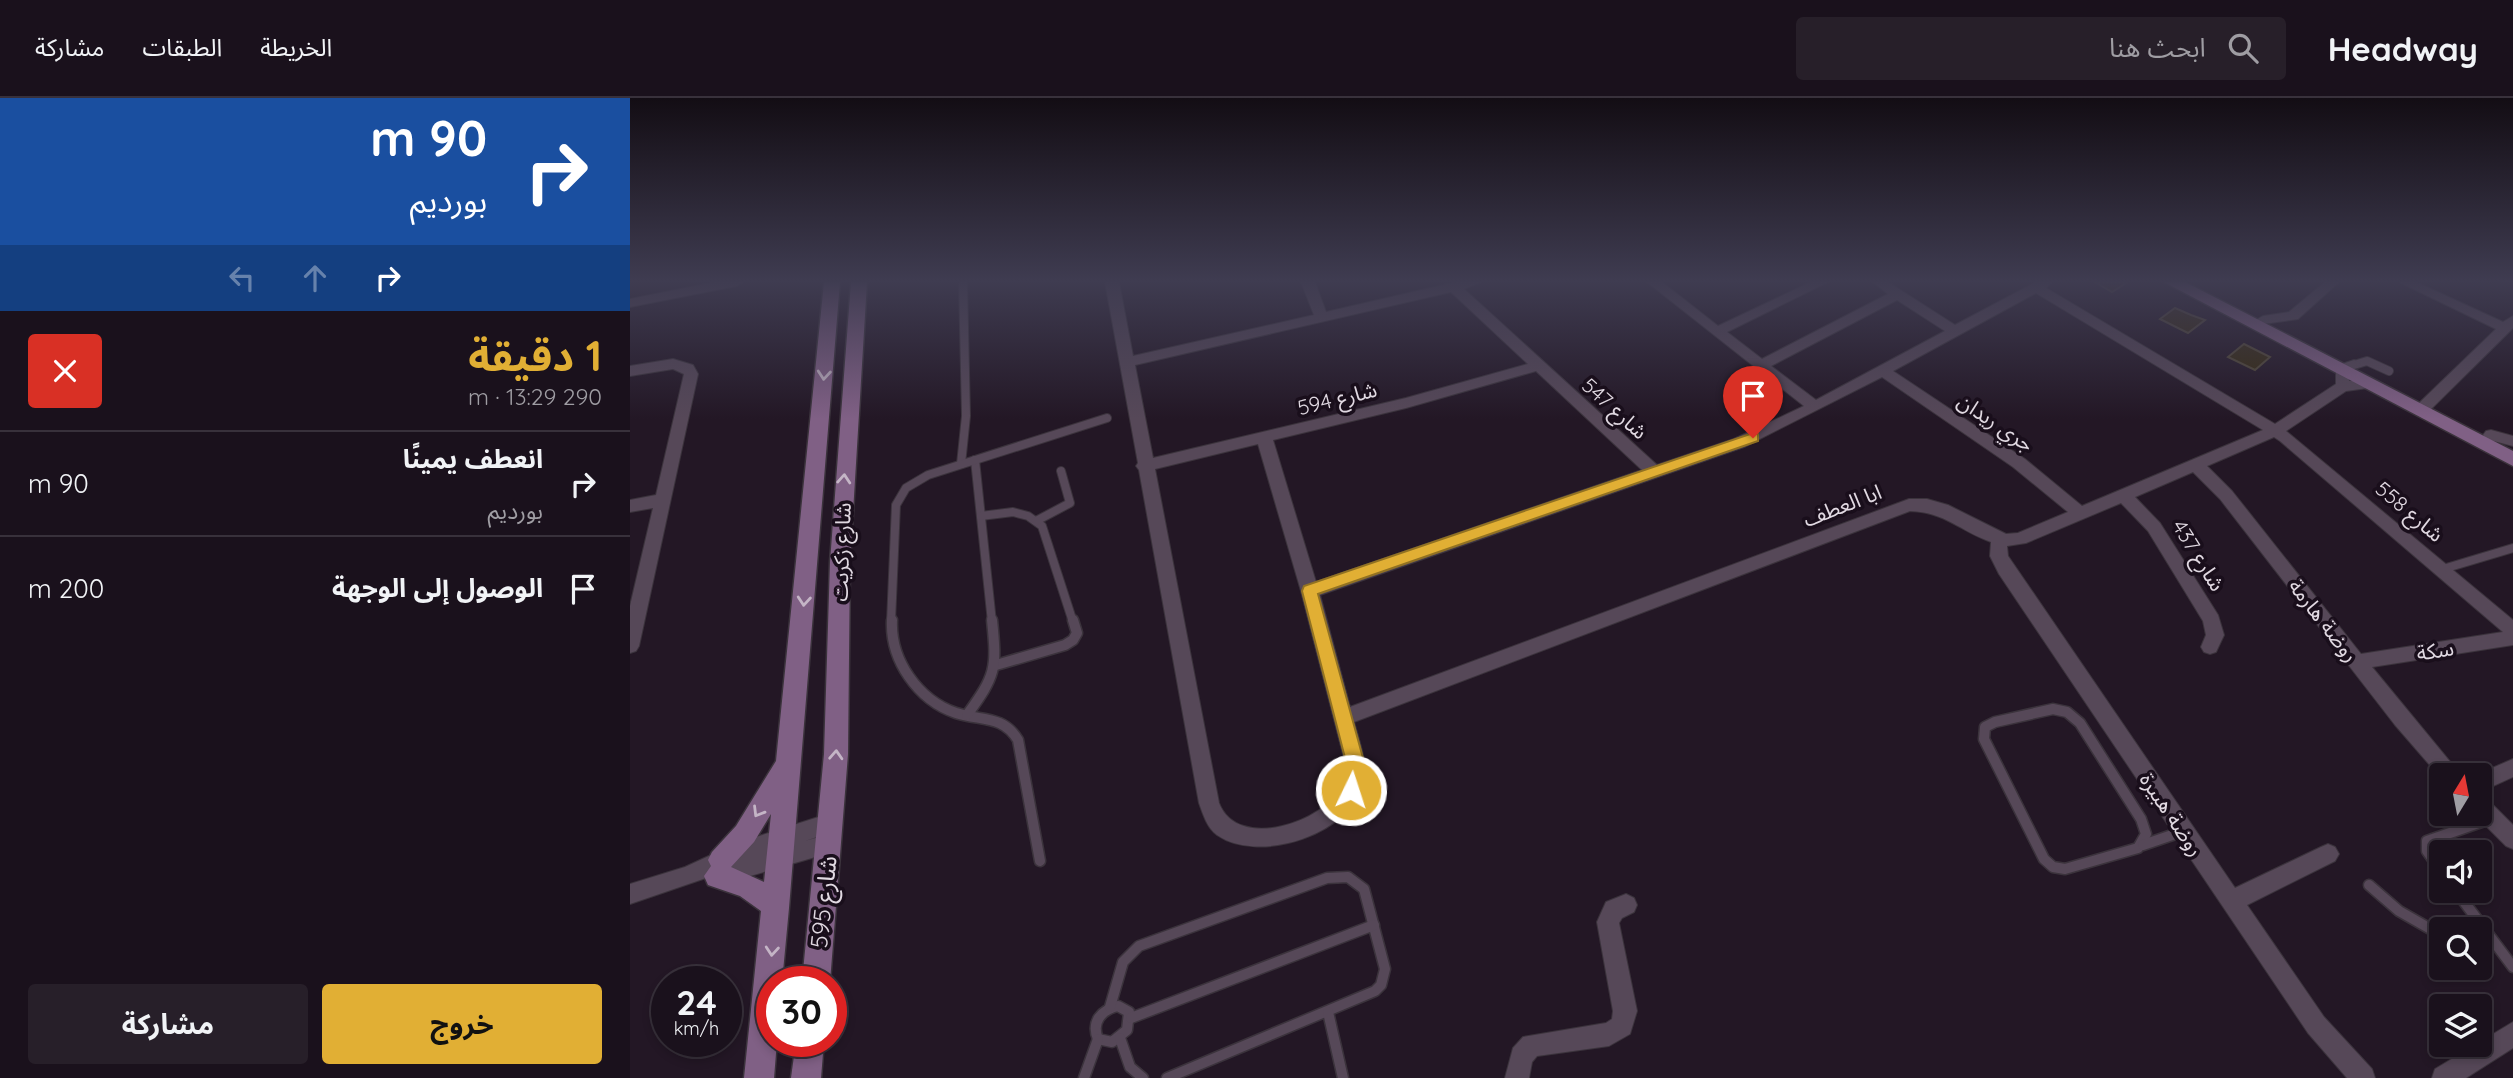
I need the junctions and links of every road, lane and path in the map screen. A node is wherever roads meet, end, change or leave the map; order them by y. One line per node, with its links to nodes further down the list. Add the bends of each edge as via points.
1 (828, 328): 56 (street, شارع زكريت, one-way to 56)
2 (856, 328): 63 (street, شارع زكريت, one-way to 2, via 840,548)
3 (964, 328): 33 (lane, via 966,416)
4 (1120, 328): 18 (street)
5 (1279, 328): 18 (street)
6 (1497, 328): 19 (street, شارع 547)
7 (1711, 328): 16 (street)
8 (1725, 328): 16 (street)
9 (1833, 328): 20 (street)
10 (1949, 328): 17 (street)
11 (1964, 328): 17 (street)
12 (2110, 328): 28 (street, شارع 558)
13 (2258, 328): 24 (street)
14 (2295, 328): 24 (street)
15 (2505, 328): 26 (street)
16 (1716, 332): 20 (street)
17 (1956, 332): 22 (street)
18 (1126, 362): 34 (street)
19 (1538, 366): 29 (street, شارع 594); 37 (street, شارع 547)
20 (1760, 366): 25 (street)
21 (630, 371): 39 (street, via 673,364 690,370)
22 (1884, 371): 25 (street); 41 (street, جري ريدان, via 2029,471)
23 (2389, 372): 24 (lane, via 2367,361)
24 (2346, 374): 26 (street); 26 (street); 28 (street)
25 (1815, 407): 37 (street, via 1748,439)
26 (2424, 407): 30 (street); 31 (street)
27 (1107, 418): 32 (lane)
28 (2275, 431): 35 (street); 46 (street, شارع 558)
29 (1264, 437): 34 (street, شارع 594); 47 (street)
30 (2513, 444)
31 (2513, 459)
32 (975, 460): 33 (lane); 42 (lane)
33 (961, 464): 54 (lane, via 920,479 898,499 891,634 894,655 905,673 941,706)
34 (1144, 466): 55 (street, via 1215,818 1226,830 1260,839 1326,818 1341,805 1356,774)
35 (2197, 466): 38 (street); 52 (street, روضة هارمة, via 2226,495)
36 (1061, 471): 43 (lane, via 1070,503)
37 (1656, 473): 47 (street)
38 (2124, 496): 41 (street); 51 (street, شارع 437, via 2154,527 2212,620 2215,635)
39 (663, 500): 40 (street); 50 (street)
40 (630, 506)
41 (2080, 513): 44 (street, via 2020,539)
42 (981, 516): 43 (lane, via 1007,510); 53 (lane)
43 (1036, 521): 53 (lane, via 1046,534 1077,633 1065,645)
44 (1999, 540): 55 (street, ابا العطف, via 1950,510 1909,505); 62 (street, روضة هبيرة, via 2005,569)
45 (2513, 548): 46 (lane)
46 (2443, 569): 48 (street, شارع 558)
47 (1310, 591): 55 (street)
48 (2513, 630)
49 (2513, 638): 52 (street, سكة)
50 (630, 646)
51 (2210, 647)
52 (2357, 662): 57 (street, روضة هارمة)
53 (996, 665): 54 (lane, via 990,684)
54 (967, 715): 69 (lane, via 1004,722 1013,730)
55 (1343, 718)
56 (790, 760): 67 (street); 70 (street, one-way to 70)
57 (2441, 763)
58 (2513, 768): 59 (street)
59 (2492, 778)
60 (2492, 818): 64 (street)
61 (2458, 826): 65 (lane)
62 (2184, 831): 66 (lane); 73 (street, روضة هبيرة)
63 (830, 833): 67 (street); 79 (street, شارع 595)
64 (2513, 839)
65 (2429, 840)
66 (2143, 845): 66 (lane, via 2145,826 2074,717 2046,709 1985,727 1984,739 2047,863 2065,869)
67 (781, 848): 70 (street); 75 (street)
68 (2328, 854): 73 (street)
69 (1040, 861)
70 (719, 868): 72 (street); 75 (street)
71 (2369, 885): 77 (lane, via 2399,911)
72 (630, 894)
73 (2231, 901): 95 (street, روضة هبيرة, via 2316,1025)
74 (1626, 905): 94 (street, via 1614,910 1608,922 1625,1011 1622,1026 1609,1034 1531,1045 1521,1056)
75 (776, 908): 88 (street, one-way to 88)
76 (1374, 925): 81 (lane, via 1358,881 1349,876 1327,878 1139,946 1124,962); 82 (lane, via 1385,969 1381,985 1369,996); 83 (lane)
77 (2429, 928)
78 (2492, 943): 80 (lane)
79 (818, 966)
80 (2513, 967)
81 (1110, 1007): 83 (lane, via 1124,1008); 86 (lane, via 1097,1018)
82 (1328, 1012): 92 (lane); 93 (lane)
83 (1130, 1018): 85 (lane)
84 (2513, 1034): 96 (street)
85 (1120, 1038): 86 (lane, via 1112,1042); 91 (lane, via 1130,1067)
86 (1098, 1039): 90 (lane)
87 (808, 1057): 89 (street)
88 (760, 1078)
89 (806, 1078)
90 (1084, 1078)
91 (1143, 1078)
92 (1167, 1078)
93 (1343, 1078)
94 (1517, 1078)
95 (2363, 1078)
96 (2444, 1078)

